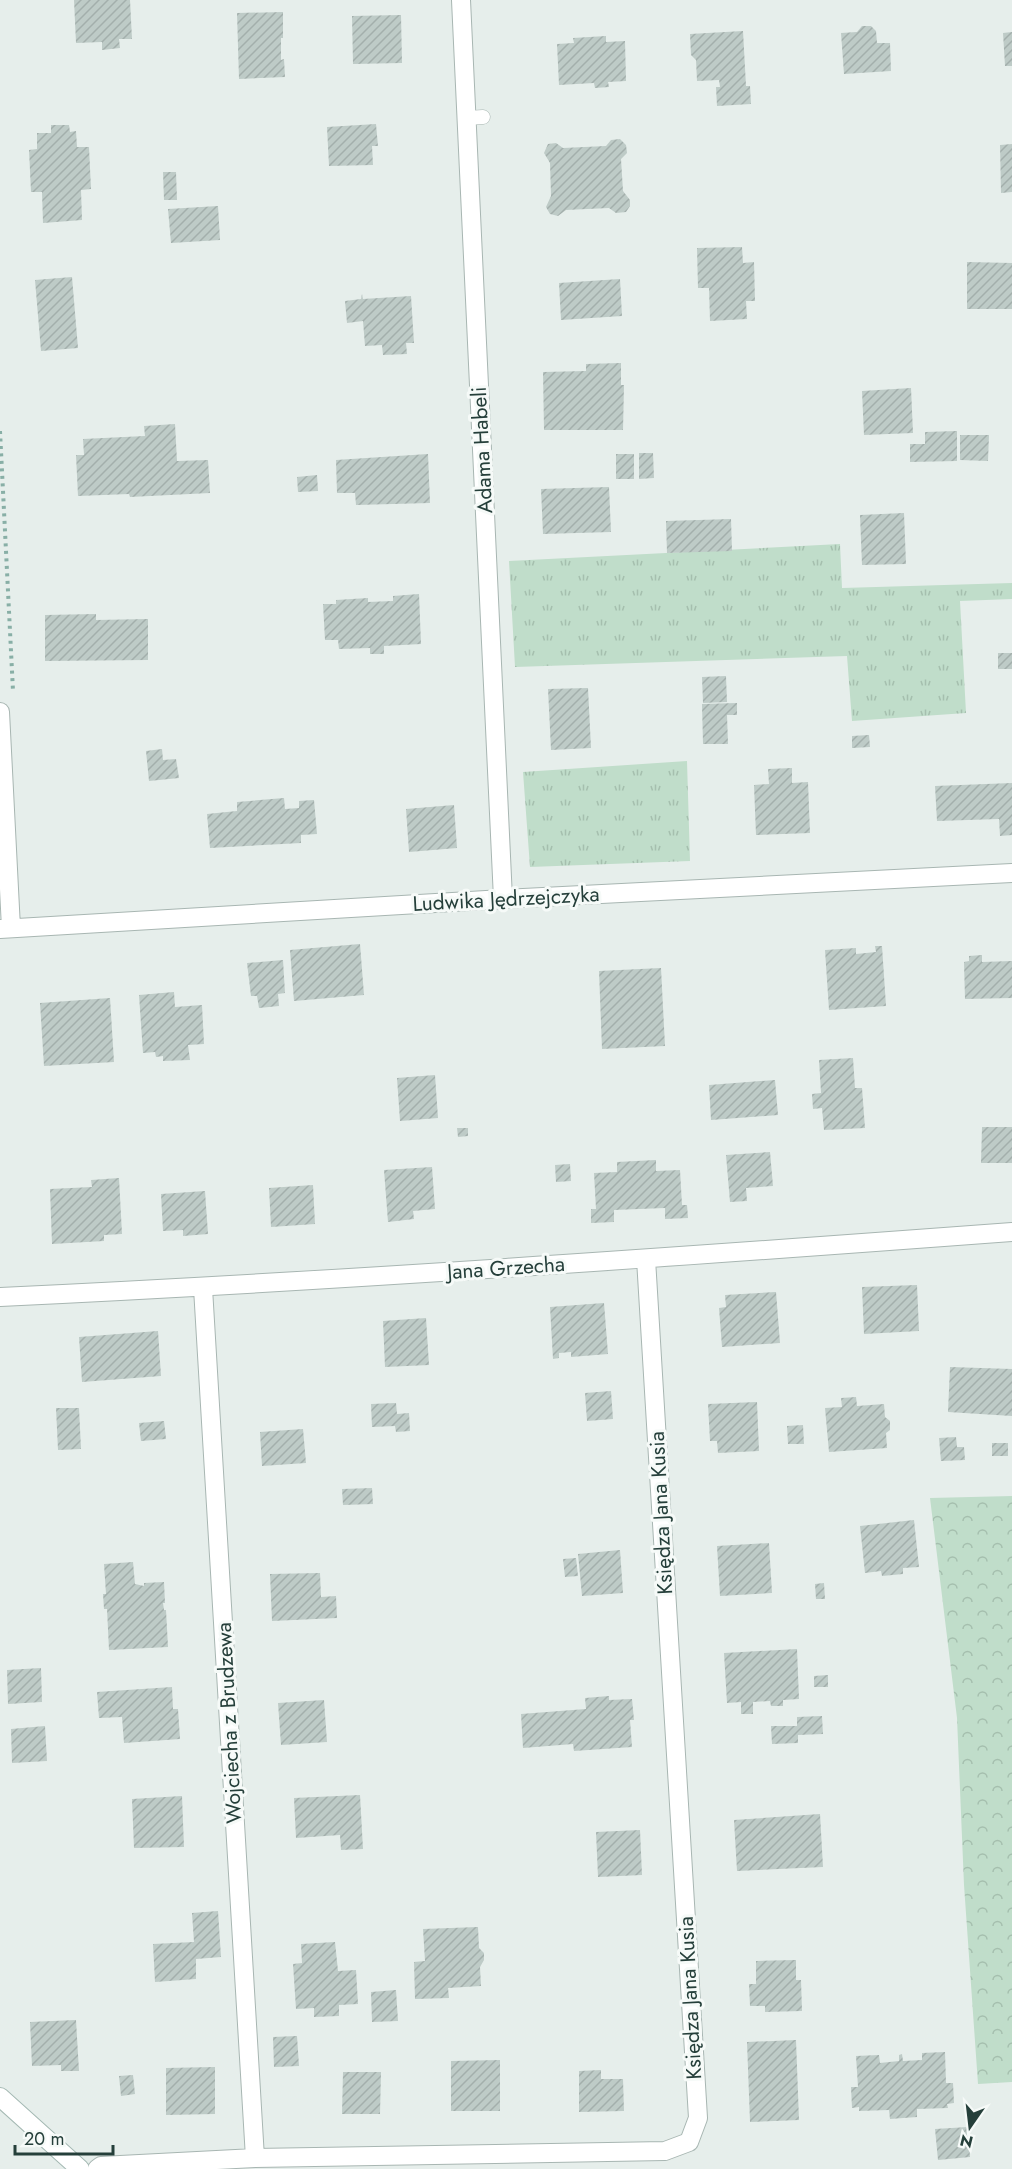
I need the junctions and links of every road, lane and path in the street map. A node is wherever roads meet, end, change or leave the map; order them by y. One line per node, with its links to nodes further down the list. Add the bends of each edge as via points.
1 (462, 0): 6 (street, Adama Habeli, via 475,118)
2 (0, 431): 3 (path)
3 (13, 698)
4 (0, 712): 7 (street)
5 (1012, 873): 6 (street, Ludwika Jędrzejczyka)
6 (503, 899): 7 (street, Ludwika Jędrzejczyka)
7 (5, 929)
8 (1012, 1232): 9 (street, Jana Grzecha)
9 (646, 1259): 10 (street, Jana Grzecha); 13 (street, Księdza Jana Kusia, via 698,2118 689,2142 665,2151)
10 (203, 1288): 11 (street, Jana Grzecha); 13 (street, Wojciecha z Brudzewa)
11 (0, 1297)
12 (0, 2097): 14 (street)
13 (255, 2158): 15 (street, Księdza Jana Kusia)
14 (80, 2169)
15 (97, 2169)

